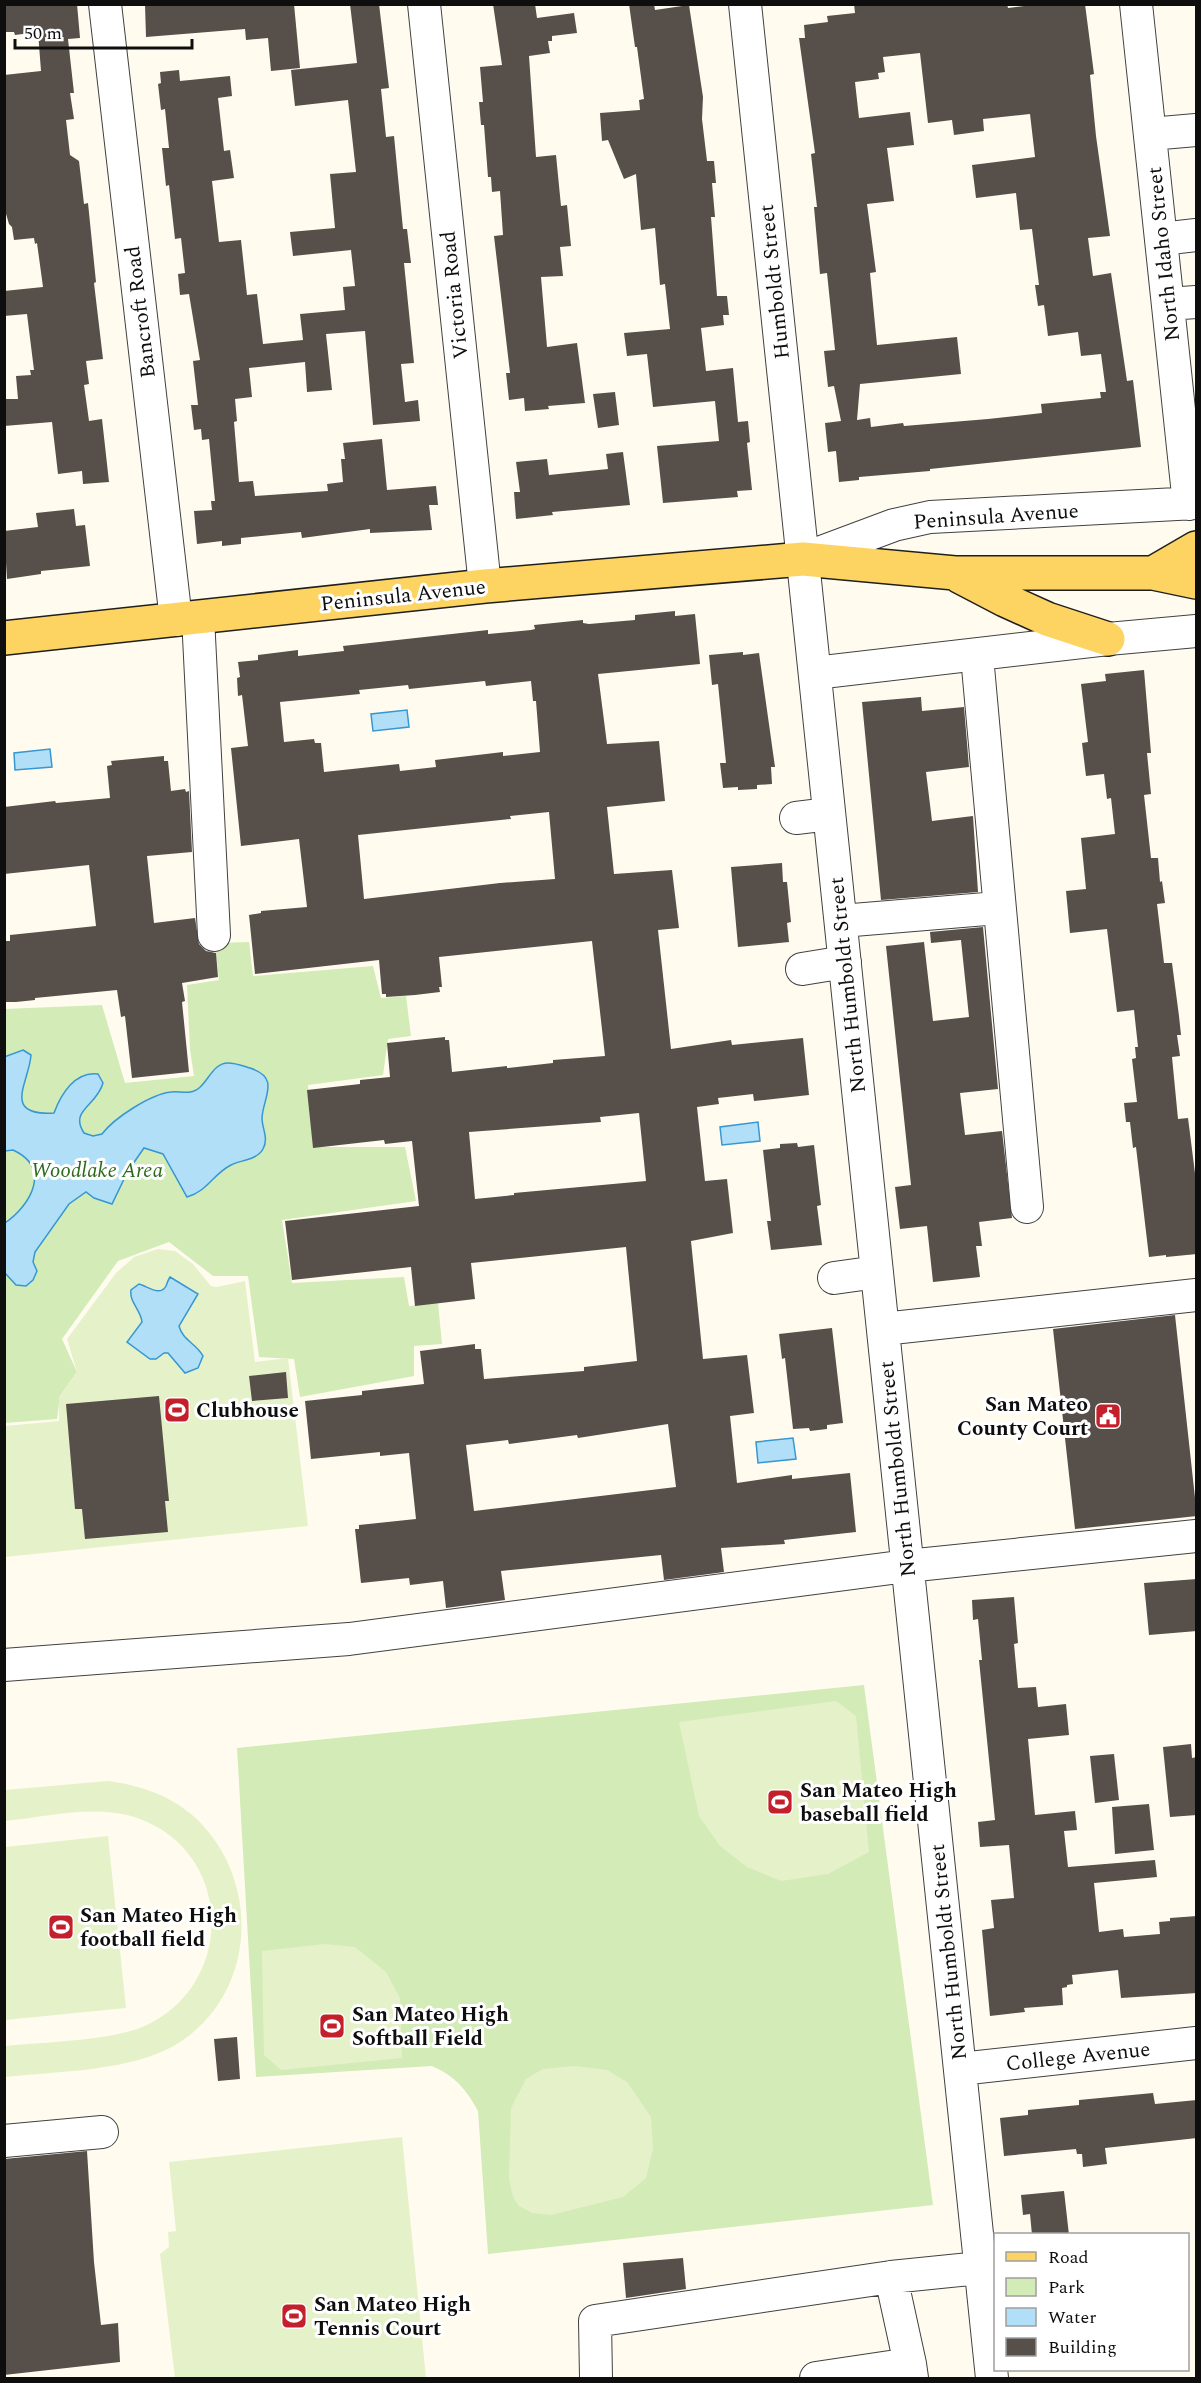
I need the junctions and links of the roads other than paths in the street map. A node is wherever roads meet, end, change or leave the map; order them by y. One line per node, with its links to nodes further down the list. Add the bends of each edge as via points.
1 (105, 4): 17 (street, Bancroft Road)
2 (424, 4): 16 (street, Victoria Road)
3 (745, 4): 12 (street, Humboldt Street)
4 (1136, 4): 6 (street, North Idaho Street)
5 (1197, 130): 6 (street)
6 (1150, 134): 8 (street, North Idaho Street)
7 (1197, 235): 8 (street)
8 (1161, 239): 9 (street, North Idaho Street)
9 (1182, 303): 10 (street, North Idaho Street)
10 (1193, 503): 12 (street, Peninsula Avenue, via 930,517 894,525)
11 (1197, 548): 14 (main road, Peninsula Avenue)
12 (803, 559): 13 (main road, Peninsula Avenue); 16 (main road, Peninsula Avenue); 22 (street, North Humboldt Street)
13 (955, 573): 14 (main road, Peninsula Avenue); 20 (main road, via 1047,619)
14 (1153, 573): 15 (main road, Peninsula Avenue)
15 (1197, 582)
16 (484, 586): 17 (main road, Peninsula Avenue)
17 (187, 618): 19 (main road, Peninsula Avenue); 27 (street, Bancroft Road)
18 (1197, 631): 20 (street)
19 (4, 638)
20 (1108, 639): 21 (street)
21 (977, 656): 22 (street); 25 (street)
22 (815, 674): 23 (street, North Humboldt Street)
23 (829, 814): 24 (street); 26 (street, North Humboldt Street)
24 (796, 818)
25 (998, 908): 26 (street); 30 (street)
26 (841, 921): 28 (street, North Humboldt Street)
27 (214, 935)
28 (845, 962): 29 (street); 31 (street, North Humboldt Street)
29 (802, 969)
30 (1027, 1207)
31 (877, 1272): 32 (street); 34 (street, North Humboldt Street)
32 (834, 1278)
33 (1197, 1295): 34 (street)
34 (883, 1329): 36 (street, North Humboldt Street)
35 (1197, 1536): 36 (street)
36 (907, 1566): 37 (street, via 349,1640); 39 (street, North Humboldt Street)
37 (4, 1665)
38 (1197, 2043): 39 (street, College Avenue)
39 (960, 2069): 42 (street, North Humboldt Street)
40 (102, 2132): 41 (street)
41 (4, 2142)
42 (980, 2268): 43 (street); 47 (street, North Humboldt Street)
43 (891, 2277): 44 (street); 45 (street, via 594,2321)
44 (911, 2372): 46 (street)
45 (596, 2379)
46 (816, 2379)
47 (992, 2379)

